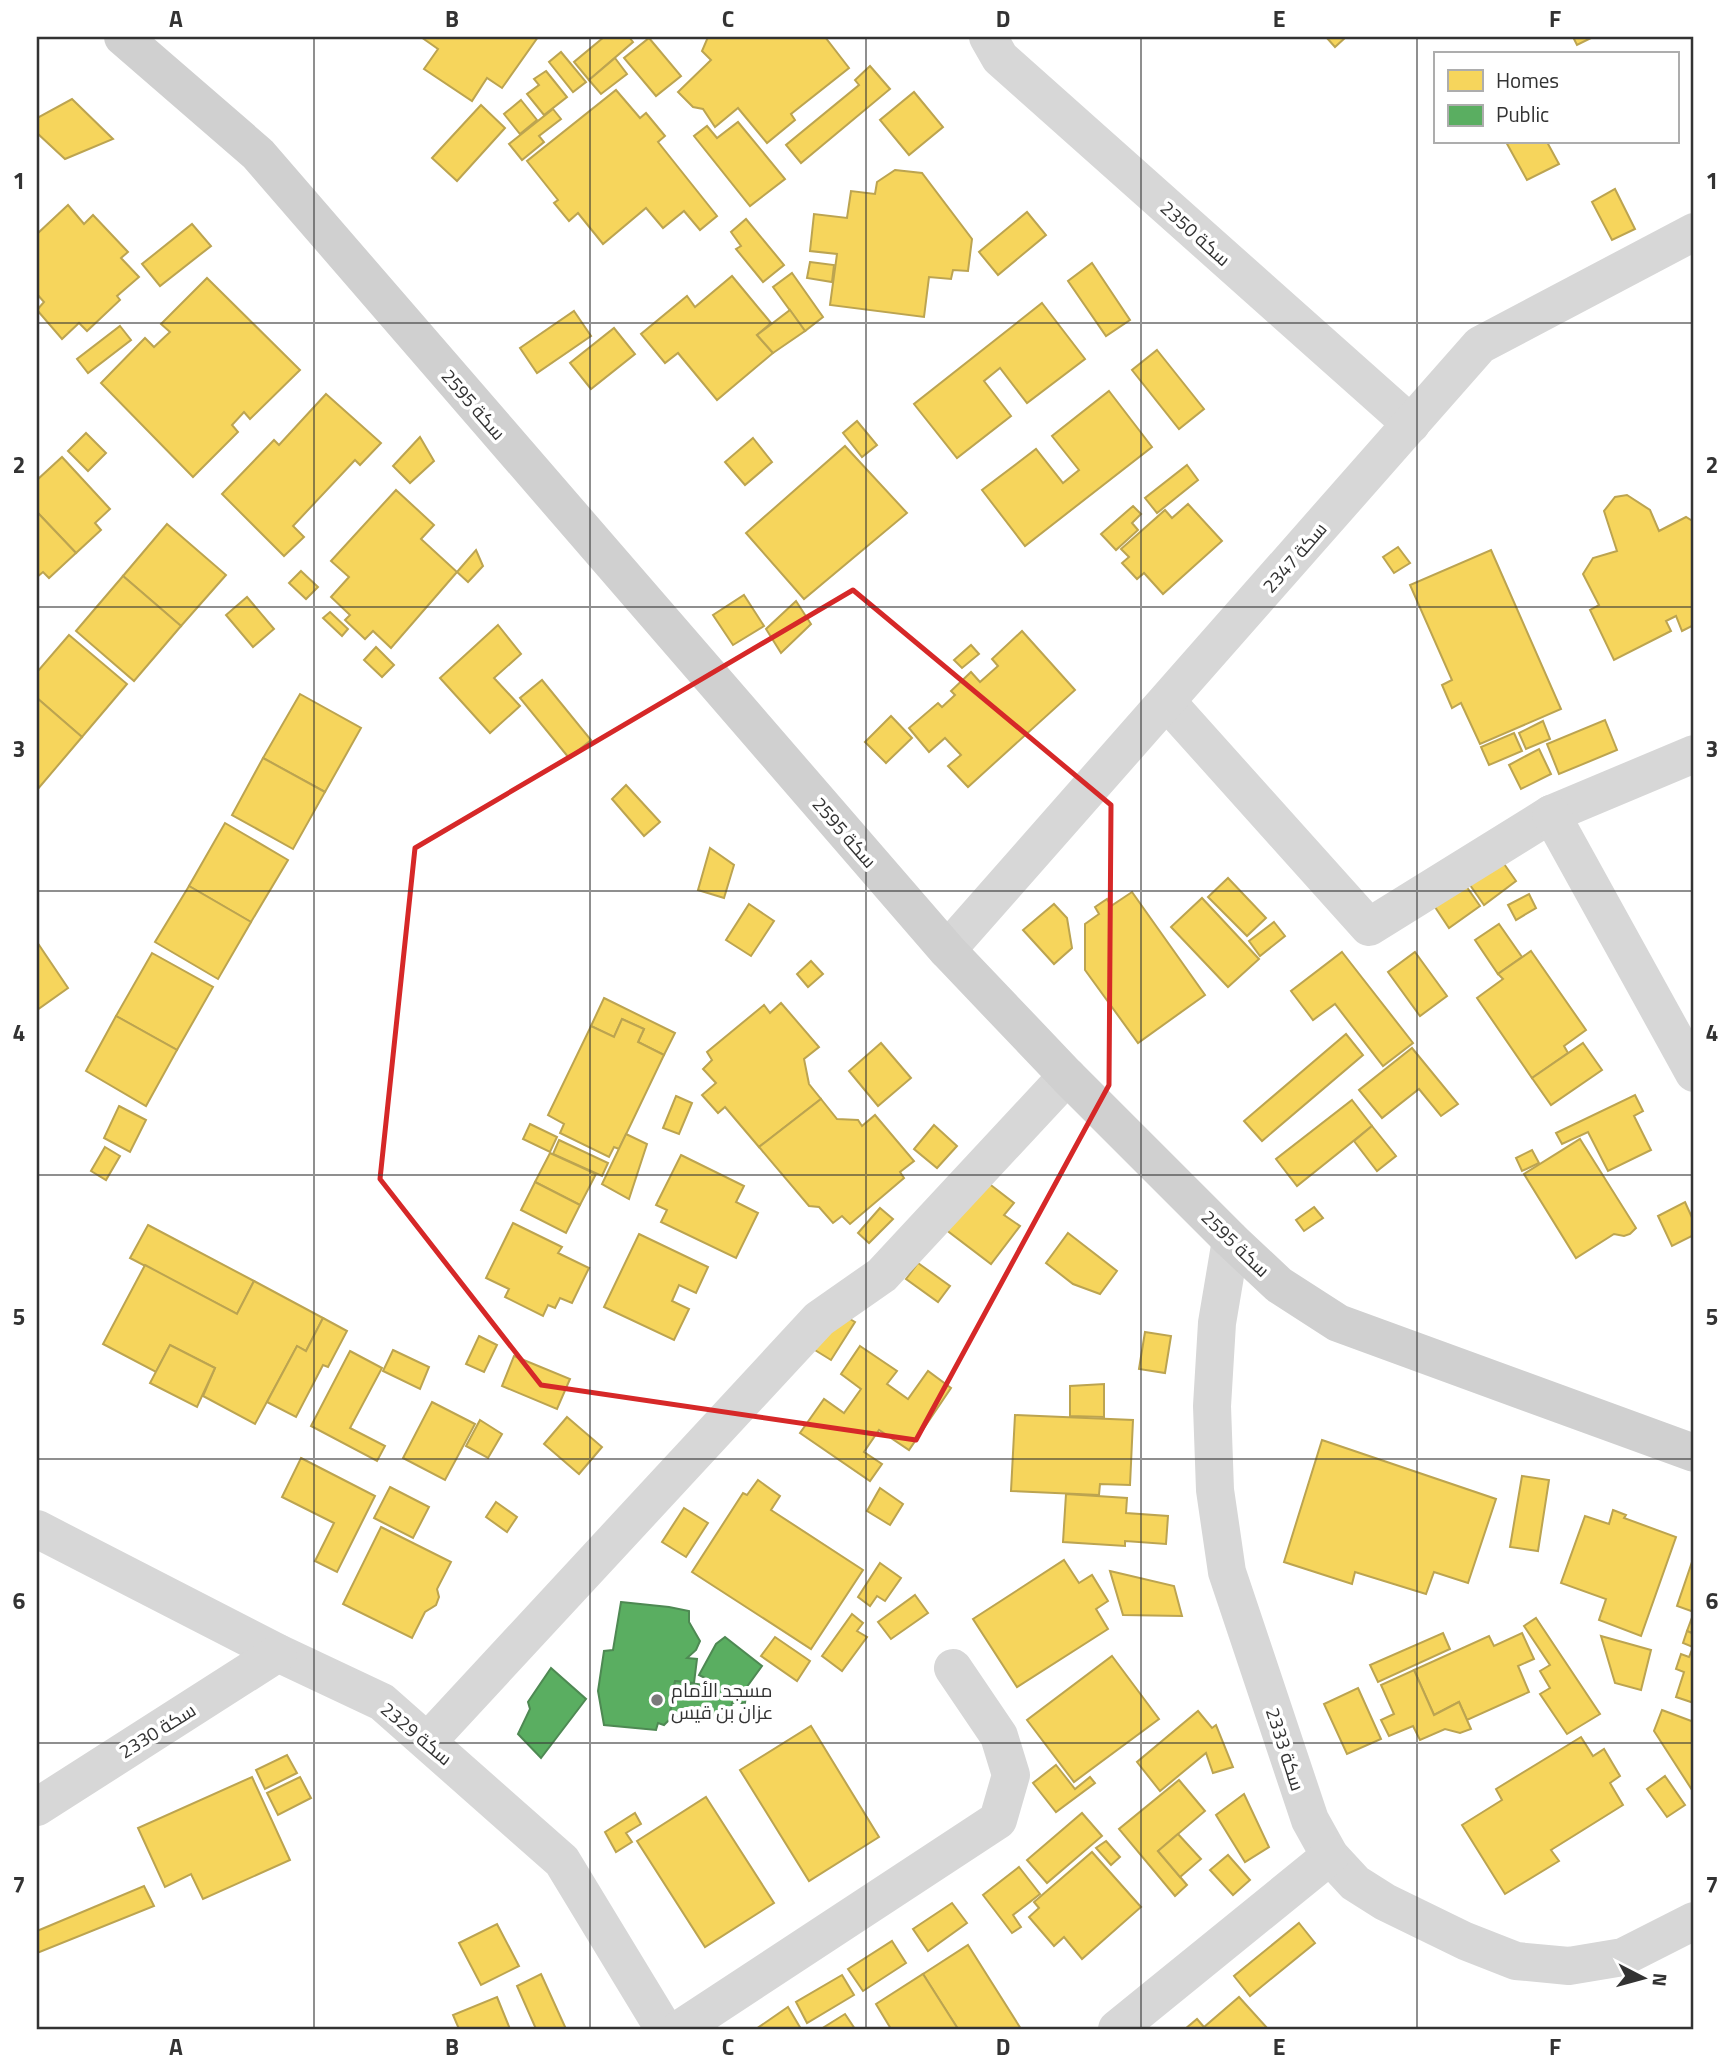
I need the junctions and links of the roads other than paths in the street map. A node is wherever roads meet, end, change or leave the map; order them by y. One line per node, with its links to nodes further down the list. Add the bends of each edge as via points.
1 (122, 37): 8 (street, سكة 2595, via 258,154)
2 (988, 37): 4 (street, سكة 2350, via 1000,58)
3 (1694, 232): 4 (street, سكة 2347, via 1480,345)
4 (1411, 424): 5 (street, سكة 2347)
5 (1167, 702): 7 (street, via 1369,927); 8 (street, سكة 2347)
6 (1694, 754): 7 (street)
7 (1551, 814): 9 (street)
8 (947, 950): 10 (street, سكة 2595)
9 (1694, 1073)
10 (1067, 1076): 11 (street, سكة 2595); 16 (street, via 882,1275 819,1319)
11 (1231, 1240): 12 (street, سكة 2595, via 1279,1285 1338,1323); 18 (street, سكة 2333, via 1217,1323 1212,1406 1215,1489 1227,1572 1310,1820)
12 (1694, 1452)
13 (37, 1529): 14 (street, سكة 2329)
14 (278, 1653): 16 (street, سكة 2329, via 383,1702); 17 (street, سكة 2330)
15 (953, 1668): 21 (street, via 999,1736 1011,1775 998,1820)
16 (428, 1741): 20 (street, سكة 2329, via 562,1861)
17 (37, 1807)
18 (1330, 1856): 19 (street, سكة 2333, via 1354,1883 1385,1902 1516,1961 1569,1966 1623,1957); 22 (street)
19 (1694, 1921)
20 (664, 2029)
21 (680, 2029)
22 (1117, 2029)

